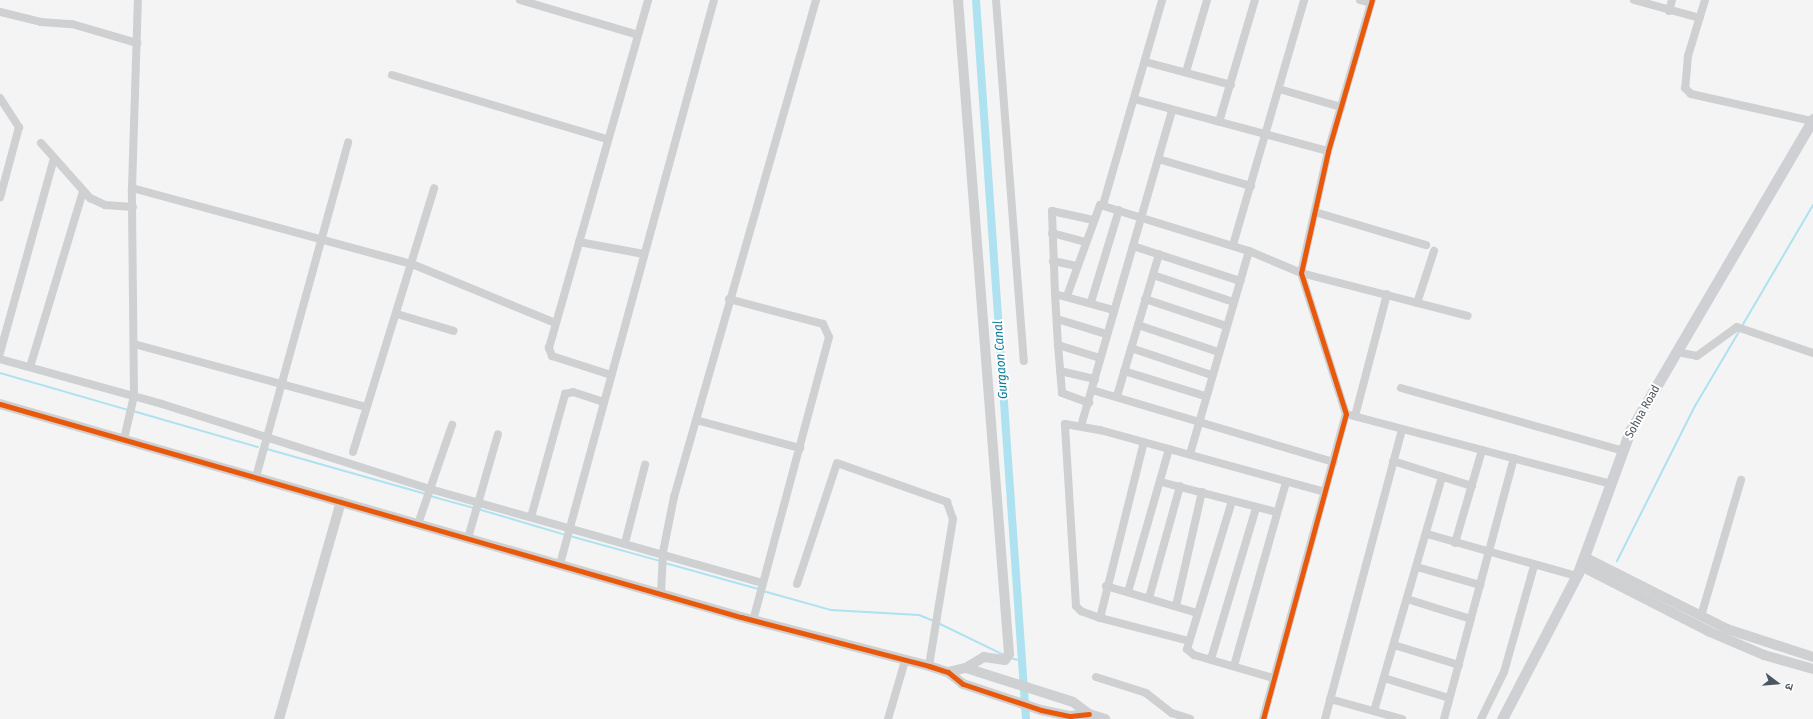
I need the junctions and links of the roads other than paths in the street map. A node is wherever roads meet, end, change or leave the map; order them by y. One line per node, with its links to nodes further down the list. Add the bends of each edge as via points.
1 (138, 0): 21 (street)
2 (520, 0): 20 (street)
3 (648, 0): 20 (street)
4 (714, 0): 60 (street)
5 (816, 0): 71 (street)
6 (958, 0): 184 (street, via 1008,657 984,657)
7 (996, 0): 94 (street)
8 (1162, 0): 22 (street)
9 (1207, 0): 23 (street)
10 (1254, 0): 25 (street)
11 (1304, 0): 26 (street)
12 (1360, 0): 16 (street)
13 (1634, 0): 17 (street)
14 (1672, 0): 17 (street)
15 (1705, 0): 19 (street)
16 (1372, 2): 29 (street)
17 (1669, 10): 19 (street)
18 (0, 12): 21 (street, via 41,22 72,24)
19 (1700, 18): 31 (street, via 1688,56 1685,88 1691,94)
20 (638, 35): 34 (street)
21 (137, 43): 41 (street)
22 (1146, 62): 23 (street); 28 (street)
23 (1186, 72): 25 (street)
24 (392, 75): 34 (street)
25 (1231, 85): 32 (street)
26 (1279, 89): 29 (street); 33 (street)
27 (0, 98): 44 (street, via 19,127)
28 (1134, 99): 30 (street); 45 (street)
29 (1341, 107): 37 (street)
30 (1172, 110): 32 (street); 39 (street)
31 (1812, 120): 89 (main road, Sohna Road)
32 (1219, 122): 33 (street)
33 (1266, 135): 37 (street); 40 (street)
34 (607, 139): 53 (street)
35 (348, 142): 52 (street)
36 (41, 143): 38 (street)
37 (1328, 151): 48 (street)
38 (54, 158): 43 (street); 90 (street)
39 (1158, 159): 40 (street); 49 (street)
40 (1251, 186): 56 (street)
41 (132, 188): 46 (street); 52 (street)
42 (434, 188): 63 (street)
43 (83, 191): 46 (street, via 98,204); 95 (street)
44 (0, 198)
45 (1104, 206): 47 (street); 50 (street, via 1098,206)
46 (133, 207): 85 (street)
47 (1120, 210): 49 (street); 73 (street)
48 (1315, 212): 55 (street); 65 (street)
49 (1141, 218): 56 (street); 57 (street)
50 (1093, 220): 51 (street, via 1055,209 1051,214); 54 (street)
51 (1052, 233): 54 (street); 62 (street)
52 (320, 238): 63 (street); 101 (street)
53 (579, 242): 60 (street); 80 (street)
54 (1086, 242): 64 (street)
55 (1426, 244)
56 (1233, 245): 58 (street)
57 (1133, 246): 61 (street); 76 (street)
58 (1249, 251): 65 (street); 67 (street)
59 (1434, 251): 75 (street)
60 (644, 254): 98 (street)
61 (1159, 254): 66 (street); 67 (street)
62 (1053, 261): 64 (street); 68 (street)
63 (412, 264): 77 (street); 80 (street)
64 (1077, 266): 70 (street)
65 (1301, 273): 69 (street); 111 (street)
66 (1153, 275): 72 (street); 74 (street)
67 (1240, 281): 74 (street)
68 (1055, 294): 70 (street); 79 (street)
69 (1387, 294): 75 (street); 112 (street)
70 (1067, 296): 73 (street)
71 (730, 299): 113 (street); 122 (street, via 823,324 829,332)
72 (1145, 300): 81 (street); 82 (street)
73 (1091, 302): 76 (street)
74 (1233, 302): 82 (street)
75 (1416, 303): 78 (street)
76 (1113, 310): 84 (street)
77 (397, 314): 83 (street); 110 (street)
78 (1468, 316)
79 (1057, 319): 84 (street); 86 (street)
80 (555, 323): 98 (street, via 550,353)
81 (1138, 326): 87 (street); 88 (street)
82 (1226, 326): 88 (street)
83 (454, 331)
84 (1106, 334): 92 (street)
85 (134, 344): 101 (street); 104 (street)
86 (1058, 345): 92 (street); 96 (street)
87 (1131, 348): 97 (street); 99 (street)
88 (1218, 352): 99 (street)
89 (1677, 352): 91 (street, via 1697,356 1737,327); 125 (main road, Sohna Road)
90 (0, 353)
91 (1813, 353)
92 (1100, 358): 100 (street)
93 (0, 359): 95 (street)
94 (1024, 361)
95 (30, 367): 104 (street)
96 (1060, 370): 100 (street); 108 (street, via 1062,393)
97 (1124, 372): 105 (street); 106 (street)
98 (611, 375): 107 (street)
99 (1211, 375): 106 (street)
100 (1095, 379): 103 (street)
101 (281, 382): 110 (street); 119 (street)
102 (1401, 388): 125 (street)
103 (1092, 390): 105 (street); 108 (street)
104 (134, 396): 119 (street); 120 (street)
105 (1117, 396): 114 (street)
106 (1205, 396): 114 (street)
107 (603, 402): 148 (street, via 573,392 565,394); 150 (street)
108 (1088, 403): 116 (street)
109 (0, 404): 120 (street)
110 (366, 407): 126 (street)
111 (1346, 414): 112 (street); 130 (street)
112 (1355, 416): 117 (street)
113 (696, 420): 122 (street); 156 (street)
114 (1198, 420): 127 (street); 130 (street)
115 (452, 425): 142 (street)
116 (1082, 426): 121 (street); 173 (street, via 1067,423 1063,431 1075,602 1078,610)
117 (1402, 429): 124 (street); 129 (street)
118 (498, 434): 145 (street)
119 (268, 438): 132 (street); 142 (street)
120 (124, 439): 132 (street)
121 (1144, 442): 123 (street); 164 (street)
122 (800, 448): 165 (street)
123 (1169, 449): 127 (street); 135 (street)
124 (1482, 450): 128 (street); 139 (street)
125 (1622, 451): 137 (main road, Sohna Road)
126 (353, 452)
127 (1190, 454): 136 (street)
128 (1514, 458): 137 (street); 155 (street)
129 (1393, 461): 133 (street); 191 (street)
130 (1334, 462): 141 (street)
131 (645, 465): 153 (street)
132 (256, 477): 144 (street)
133 (1442, 477): 139 (street); 151 (street)
134 (1741, 480): 172 (street)
135 (1161, 482): 138 (street); 166 (street)
136 (1286, 482): 141 (street); 147 (street)
137 (1611, 484): 160 (main road, Sohna Road)
138 (1180, 486): 140 (street); 168 (street)
139 (1472, 486): 154 (street)
140 (1202, 492): 143 (street); 170 (street)
141 (1325, 492): 188 (street)
142 (428, 493): 145 (street); 149 (street)
143 (1232, 501): 146 (street); 171 (street)
144 (340, 502): 149 (street); 194 (street)
145 (477, 507): 148 (street); 152 (street)
146 (1256, 508): 147 (street); 179 (street)
147 (1276, 512): 183 (street)
148 (531, 517): 150 (street)
149 (418, 524): 152 (street)
150 (568, 533): 153 (street); 157 (street)
151 (1427, 534): 154 (street); 159 (street)
152 (468, 538): 157 (street)
153 (625, 543): 156 (street)
154 (1455, 543): 155 (street)
155 (1489, 553): 158 (street); 163 (street)
156 (662, 559): 165 (street); 167 (street)
157 (560, 564): 167 (street)
158 (1534, 566): 160 (street); 202 (street, via 1504,672)
159 (1417, 567): 163 (street); 169 (street)
160 (1580, 567): 161 (street); 203 (main road, Sohna Road)
161 (1603, 572): 172 (street); 185 (street, via 1710,632 1764,655)
162 (797, 584): 182 (street, via 833,468 844,464 940,498 951,508)
163 (1480, 585): 174 (street)
164 (1106, 586): 166 (street); 173 (street)
165 (761, 589): 175 (street)
166 (1128, 592): 168 (street)
167 (661, 594): 175 (street)
168 (1150, 598): 170 (street)
169 (1407, 599): 174 (street); 177 (street)
170 (1176, 606): 171 (street)
171 (1197, 613): 176 (street)
172 (1701, 616): 178 (street, via 1748,638)
173 (1100, 618): 176 (street)
174 (1471, 619): 181 (street)
175 (753, 620): 180 (street)
176 (1188, 641): 179 (street, via 1187,649 1191,654)
177 (1394, 645): 181 (street); 189 (street)
178 (1813, 657)
179 (1211, 659): 183 (street)
180 (904, 661): 182 (street); 195 (street)
181 (1459, 665): 190 (street)
182 (929, 666): 186 (street)
183 (1234, 666): 188 (street)
184 (966, 668): 186 (street); 193 (street, via 1073,702)
185 (1813, 669)
186 (948, 672): 193 (street, via 957,682 1010,701 1070,716)
187 (1096, 677): 197 (street, via 1146,693 1172,713)
188 (1273, 678): 198 (street)
189 (1384, 678): 190 (street); 192 (street)
190 (1449, 698): 201 (street)
191 (1330, 699): 192 (street); 199 (street)
192 (1374, 711): 200 (street)
193 (1089, 714): 196 (street)
194 (279, 719)
195 (888, 719)
196 (1105, 719)
197 (1190, 719)
198 (1263, 719)
199 (1325, 719)
200 (1402, 719)
201 (1444, 719)
202 (1481, 719)
203 (1502, 719)

